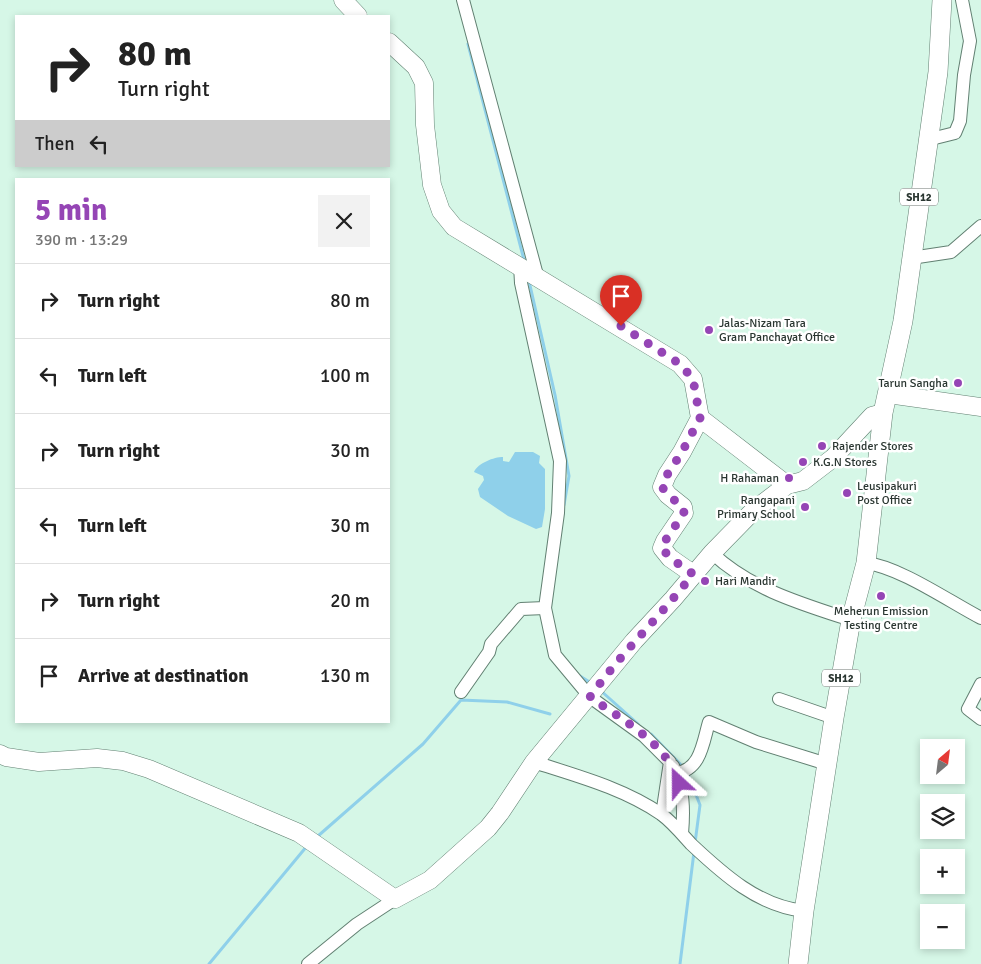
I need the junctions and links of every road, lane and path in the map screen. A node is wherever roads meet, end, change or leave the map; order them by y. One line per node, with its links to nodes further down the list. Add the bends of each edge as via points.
1 (343, 0): 5 (street)
2 (463, 0): 11 (street)
3 (942, 0): 7 (main road, SH12, via 938,72)
4 (962, 0): 7 (street, via 970,41 960,121 955,133)
5 (357, 15)
6 (390, 43): 10 (street, via 416,67 424,83 432,185 441,211 454,226)
7 (927, 140): 9 (main road, SH12)
8 (981, 226): 9 (street, via 951,252)
9 (911, 258): 12 (main road, SH12, via 903,321)
10 (520, 265): 11 (street); 20 (street, via 521,283 560,461 558,513)
11 (537, 275): 15 (street, via 680,364 693,379)
12 (888, 394): 13 (street); 14 (main road, SH12)
13 (981, 407)
14 (883, 413): 16 (street, via 872,416 833,458 803,481); 18 (main road, SH12)
15 (700, 418): 16 (street); 19 (street, via 662,487 684,510 662,548 670,558)
16 (787, 485): 17 (street, via 754,510)
17 (712, 553): 19 (street); 22 (street, via 734,572 758,585)
18 (866, 563): 21 (street, via 877,564 902,575); 22 (main road, SH12)
19 (693, 574): 24 (street)
20 (545, 608): 24 (street, via 555,655); 25 (street, via 521,608 491,644 489,652)
21 (981, 618)
22 (851, 620): 27 (main road, SH12)
23 (981, 684): 28 (street, via 968,709)
24 (594, 691): 30 (street); 32 (street)
25 (461, 692)
26 (778, 699): 27 (street)
27 (834, 718): 31 (main road, SH12)
28 (981, 719)
29 (0, 754): 35 (street, via 39,762 96,758 123,761 149,769 299,833)
30 (534, 762): 33 (street, via 599,782); 35 (street, via 500,813 473,844 430,880)
31 (827, 764): 32 (street, via 756,742 709,722 698,761); 36 (main road, SH12)
32 (680, 769): 33 (street); 34 (street)
33 (662, 815): 34 (street)
34 (686, 838): 36 (street, via 746,891 788,910)
35 (394, 899): 37 (street)
36 (804, 912): 38 (main road, SH12)
37 (308, 964)
38 (798, 964)

